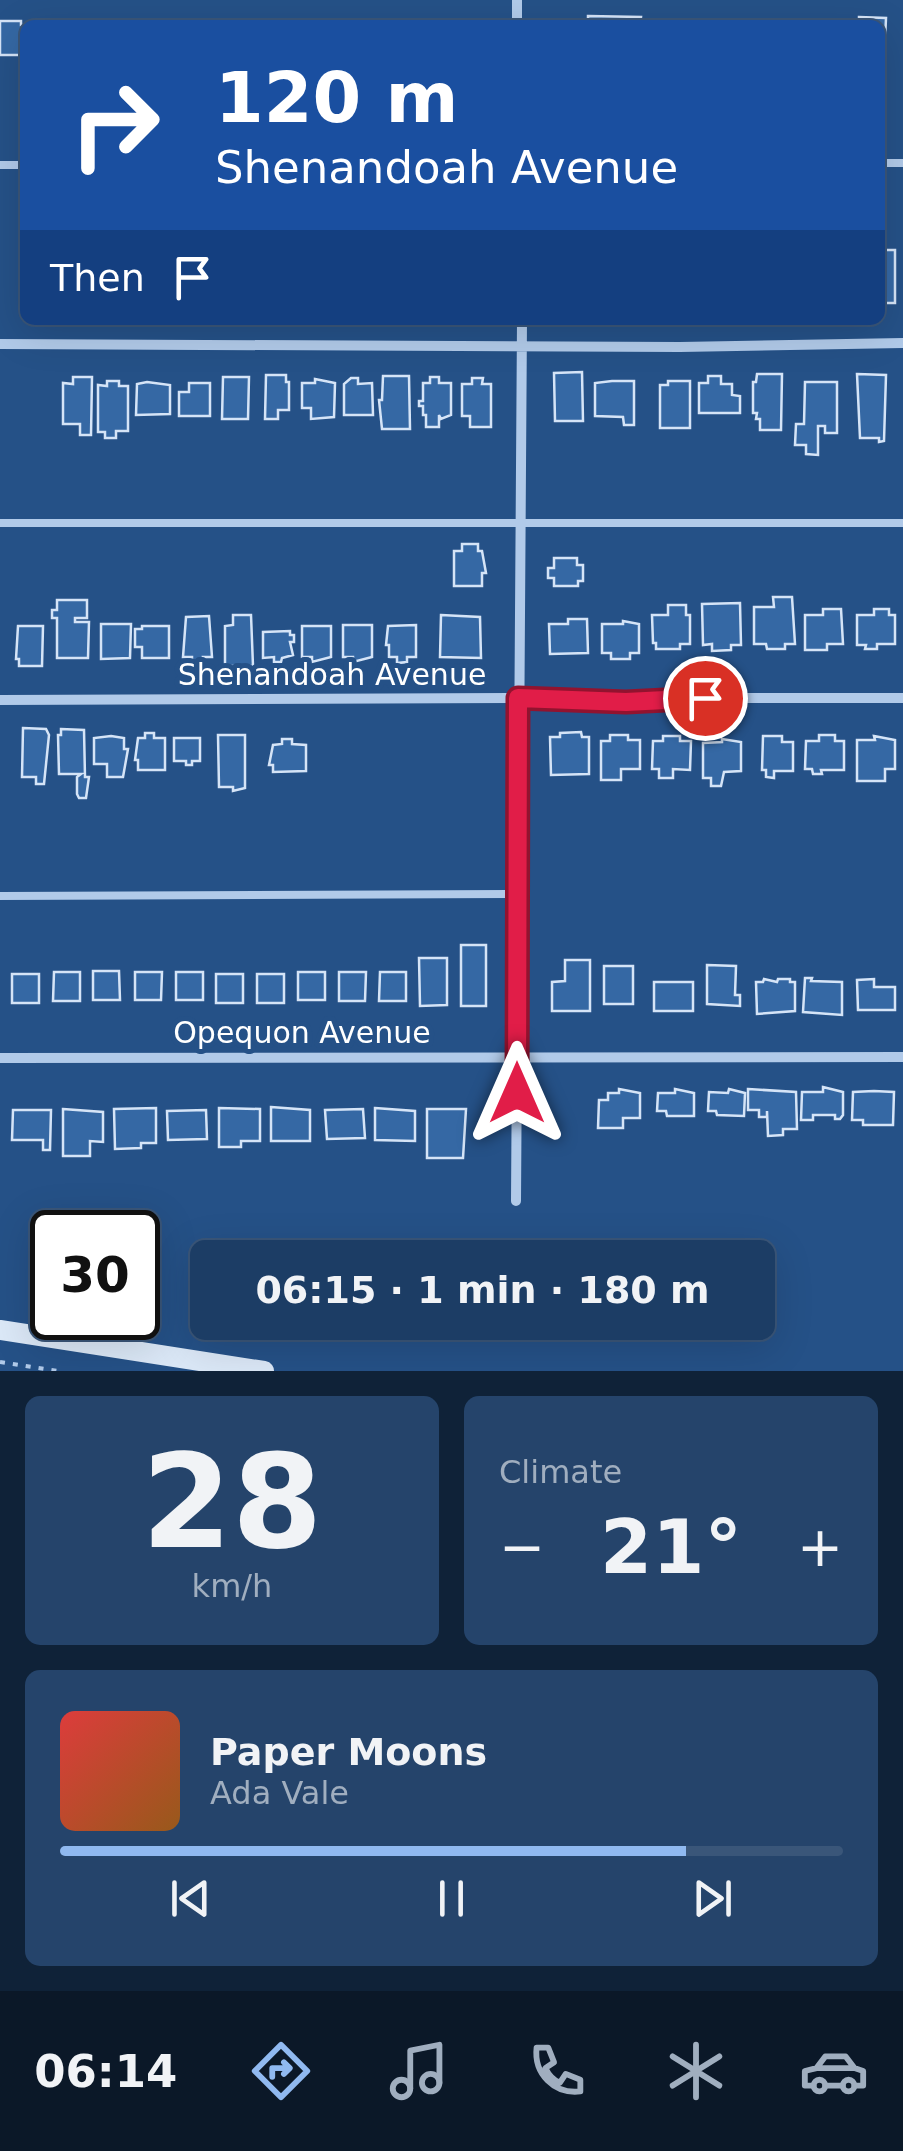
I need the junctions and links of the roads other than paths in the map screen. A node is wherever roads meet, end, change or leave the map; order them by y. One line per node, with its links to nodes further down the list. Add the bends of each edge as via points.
1 (522, 325): 4 (street)
2 (903, 343): 4 (street)
3 (0, 344): 4 (street)
4 (522, 346): 5 (street)
5 (520, 523): 6 (lane); 7 (lane); 8 (street)
6 (903, 523)
7 (0, 524)
8 (518, 698): 9 (street, Shenandoah Avenue); 10 (street, Shenandoah Avenue); 11 (street)
9 (903, 698)
10 (0, 700)
11 (518, 894): 12 (lane); 14 (street)
12 (0, 896)
13 (903, 1056): 14 (street, Opequon Avenue)
14 (517, 1057): 15 (street, Opequon Avenue); 16 (street)
15 (0, 1058)
16 (516, 1201)
17 (0, 1330): 18 (main road)
18 (264, 1371)

